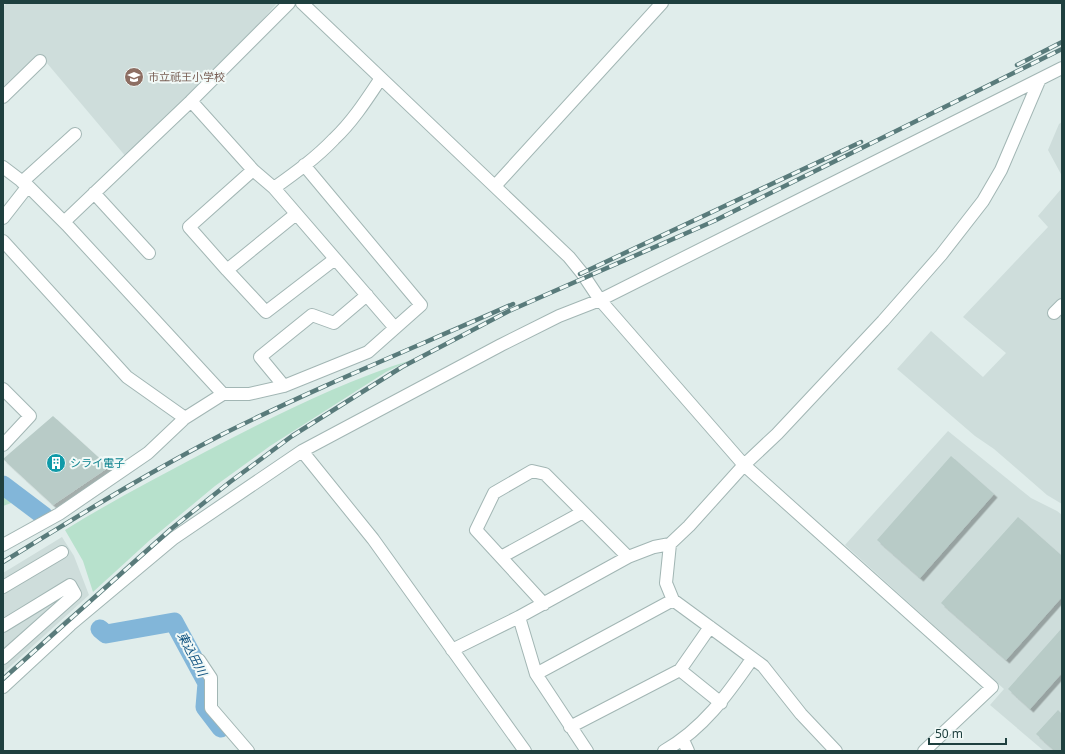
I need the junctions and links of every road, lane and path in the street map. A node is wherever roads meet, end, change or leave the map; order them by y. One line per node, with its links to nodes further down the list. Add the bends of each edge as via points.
1 (289, 3): 9 (street)
2 (302, 3): 6 (street)
3 (662, 3): 15 (street)
4 (40, 61): 8 (street)
5 (1062, 68): 7 (street)
6 (381, 78): 11 (street, via 362,107 335,139); 15 (street)
7 (1040, 81): 26 (street); 34 (street, via 1001,170 983,201 941,255 883,321 777,434)
8 (3, 97)
9 (191, 101): 13 (street); 17 (street)
10 (75, 134): 14 (street)
11 (304, 165): 16 (street); 27 (street, via 421,305)
12 (3, 167): 14 (street)
13 (253, 170): 16 (street); 24 (street, via 189,227)
14 (25, 184): 19 (street); 20 (street)
15 (495, 186): 26 (street, via 569,257)
16 (274, 188): 18 (street)
17 (94, 193): 20 (street); 22 (street)
18 (296, 214): 23 (street); 24 (street)
19 (3, 218)
20 (64, 222): 30 (street)
21 (3, 241): 31 (street, via 127,377)
22 (149, 253)
23 (335, 259): 24 (street, via 266,312); 25 (street)
24 (227, 270)
25 (367, 295): 27 (street); 28 (street, via 334,323 312,315 260,357)
26 (600, 300): 33 (street, via 559,316 501,345); 34 (street)
27 (395, 328): 28 (street, via 368,352)
28 (284, 386): 30 (street, via 249,394)
29 (3, 389): 32 (street, via 30,416)
30 (223, 394): 31 (street)
31 (186, 418): 37 (street, via 148,453 59,514)
32 (3, 445)
33 (302, 451): 47 (street, via 373,539); 53 (street, via 174,538 70,625)
34 (744, 465): 36 (street); 62 (street, via 992,687)
35 (583, 512): 39 (street); 39 (street, via 545,474 532,471 494,493 476,530); 40 (street)
36 (670, 544): 40 (street); 42 (street, via 666,583)
37 (3, 546)
38 (62, 552): 41 (street)
39 (501, 557): 43 (street)
40 (628, 557): 43 (street)
41 (3, 587)
42 (673, 600): 46 (street); 52 (street)
43 (544, 604): 44 (street)
44 (519, 618): 47 (street); 52 (street)
45 (3, 626): 48 (street, via 70,585 75,594)
46 (710, 627): 49 (street); 51 (street)
47 (452, 650): 58 (street)
48 (3, 658)
49 (752, 658): 54 (street); 61 (street, via 763,666 801,714)
50 (199, 660): 57 (street, via 211,678 211,708)
51 (680, 670): 54 (street); 55 (street)
52 (536, 674): 55 (street)
53 (3, 687)
54 (721, 703): 56 (street)
55 (570, 727): 59 (street)
56 (686, 746): 60 (street)
57 (248, 751)
58 (525, 751)
59 (587, 751)
60 (664, 751)
61 (836, 751)
62 (924, 751)

